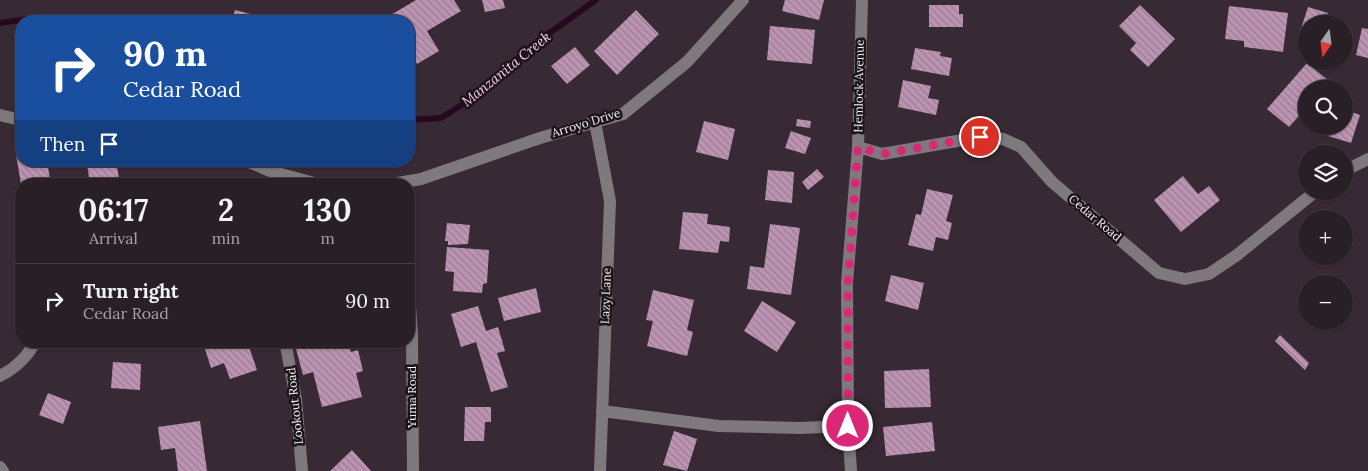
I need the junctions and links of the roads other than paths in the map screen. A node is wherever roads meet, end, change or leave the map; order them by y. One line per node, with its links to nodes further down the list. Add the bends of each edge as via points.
1 (743, 0): 5 (street, Arroyo Drive, via 687,62 623,114)
2 (862, 0): 6 (street, Hemlock Avenue)
3 (0, 115): 4 (street)
4 (15, 119)
5 (594, 122): 11 (street, Arroyo Drive); 17 (street, Lazy Lane, via 610,201)
6 (858, 147): 12 (street, Cedar Road, via 882,154 980,137 1003,139 1021,147 1052,182 1159,273 1185,279 1209,274); 18 (street, Hemlock Avenue, via 848,283)
7 (1368, 159): 8 (street)
8 (1353, 166)
9 (261, 167): 10 (street)
10 (296, 178)
11 (415, 180)
12 (1305, 200)
13 (32, 348): 16 (street, via 12,370)
14 (286, 348): 21 (street, Lookout Road, via 296,399)
15 (412, 348): 22 (street, Yuma Road)
16 (0, 376)
17 (602, 411): 18 (street, via 719,426); 23 (street, Lazy Lane)
18 (848, 426): 24 (street, Hemlock Avenue)
19 (0, 468): 20 (street)
20 (3, 471)
21 (302, 471)
22 (413, 471)
23 (600, 471)
24 (851, 471)

